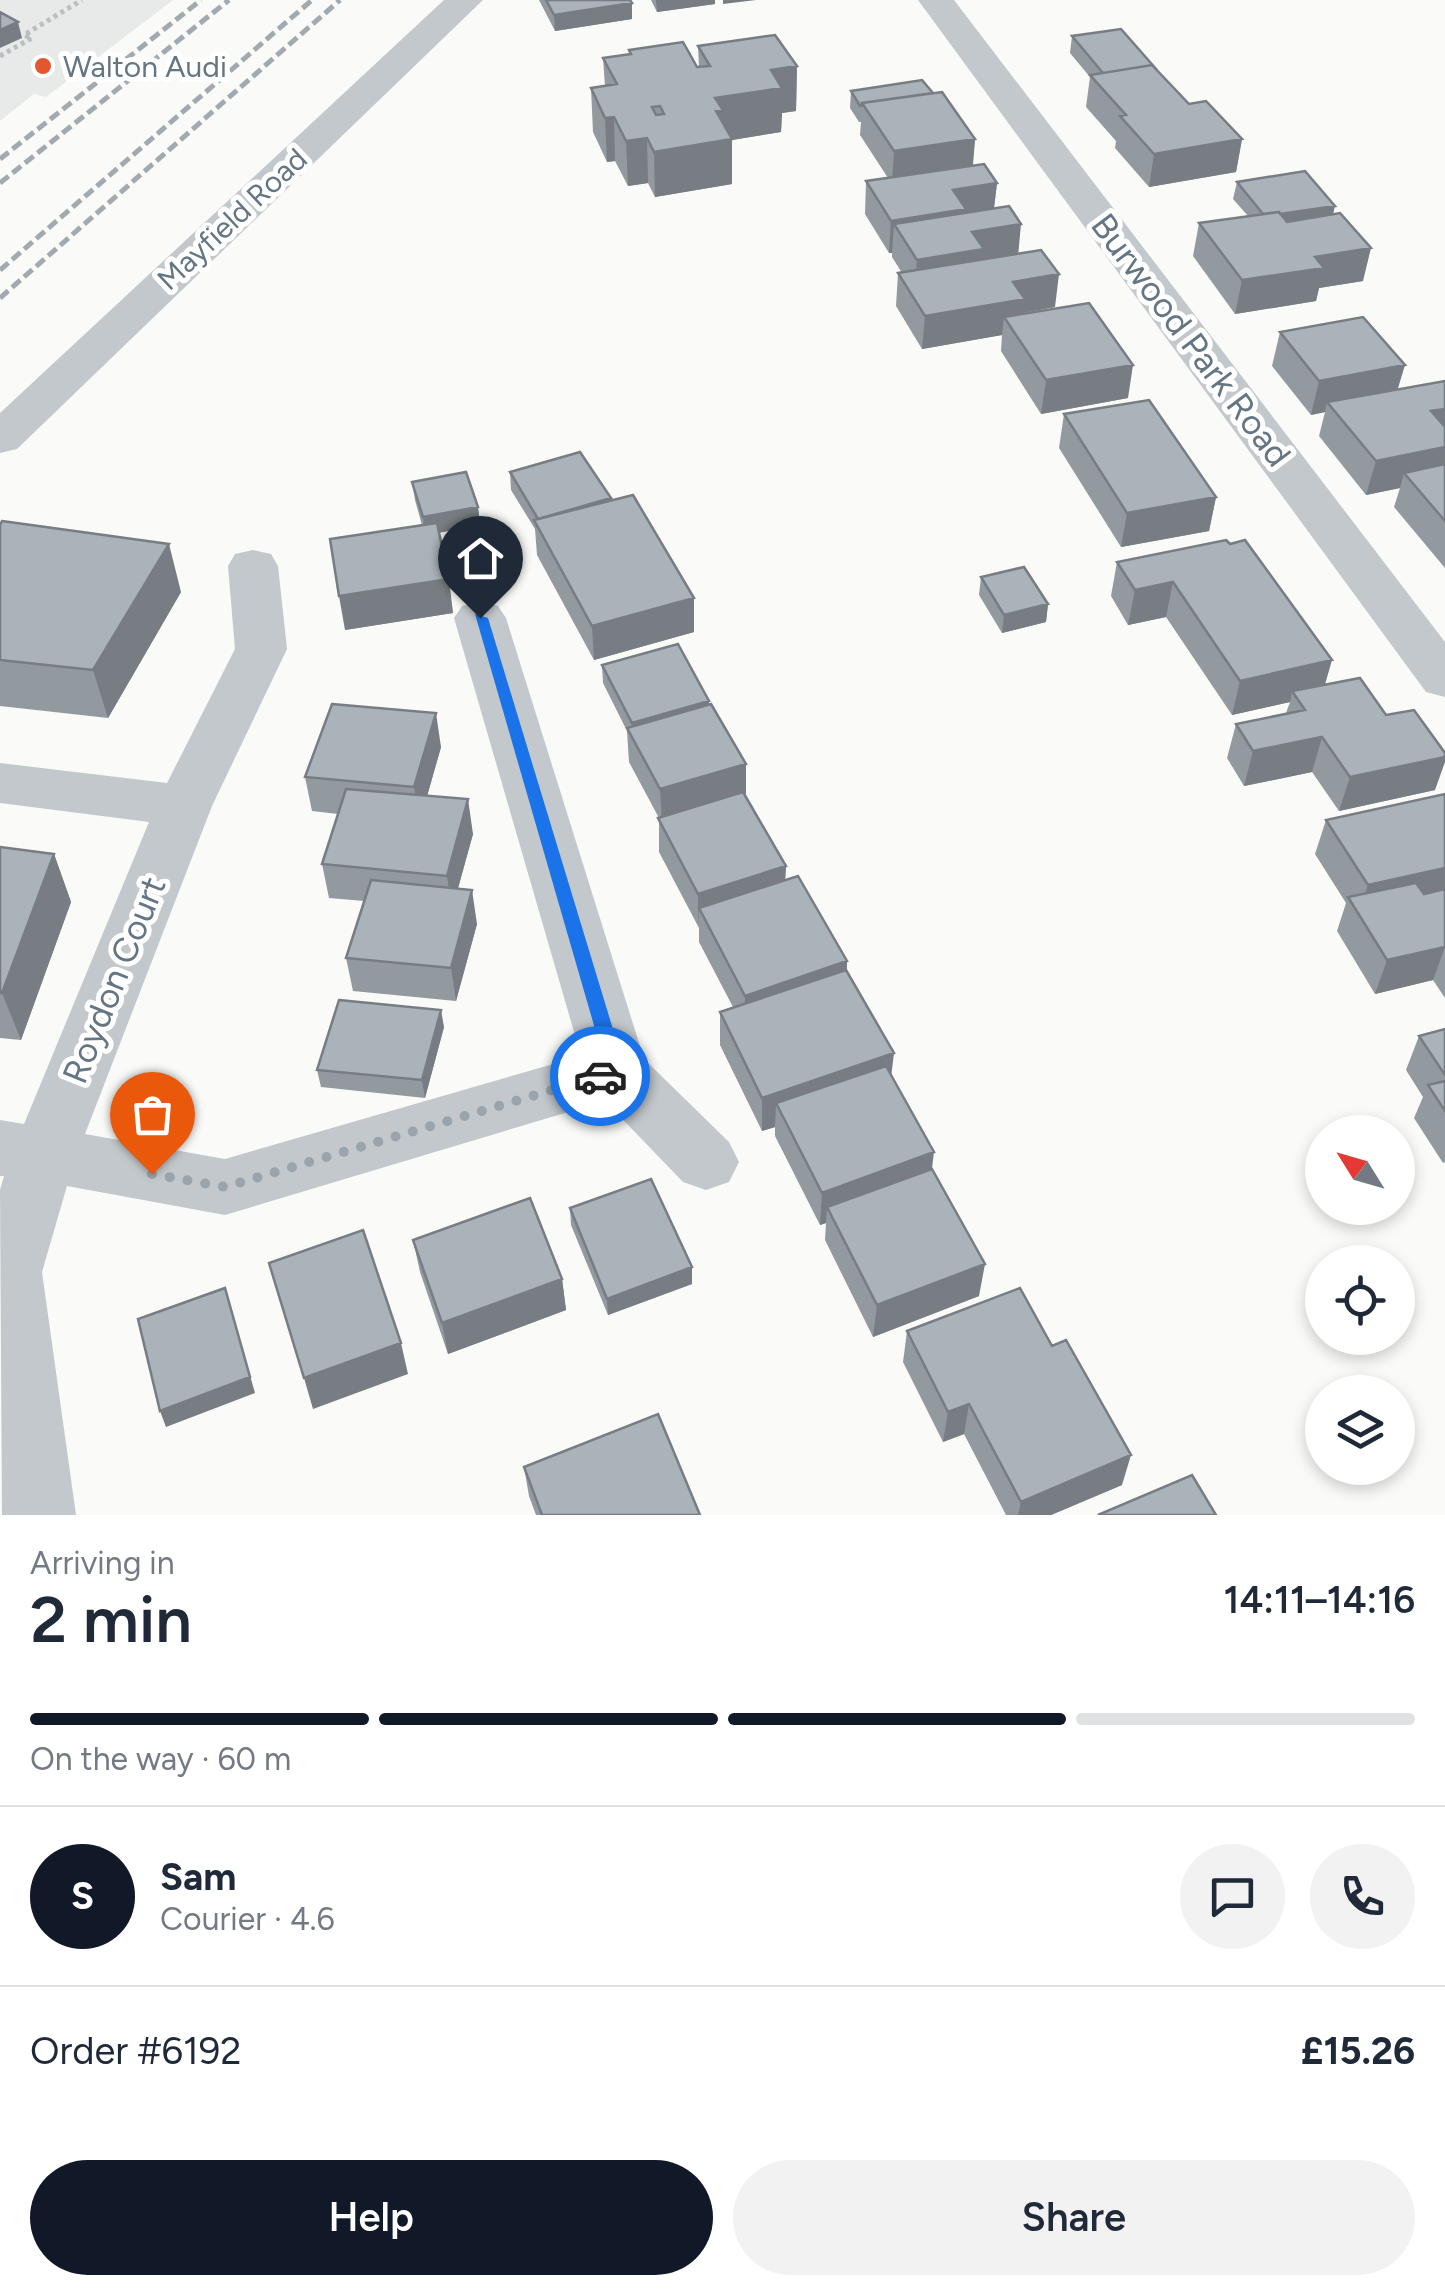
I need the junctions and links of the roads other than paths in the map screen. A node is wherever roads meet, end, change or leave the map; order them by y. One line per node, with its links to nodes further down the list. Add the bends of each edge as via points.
1 (465, 0): 3 (street, Mayfield Road)
2 (936, 0): 6 (street, Burwood Park Road)
3 (0, 439)
4 (253, 566): 8 (street, Roydon Court, via 261,649)
5 (480, 618): 9 (street)
6 (1445, 679)
7 (0, 783): 8 (street)
8 (184, 806): 10 (street, Roydon Court)
9 (617, 1072): 10 (street, via 225,1187); 11 (street)
10 (22, 1151): 12 (street, Roydon Court, via 8,1272)
11 (706, 1162)
12 (39, 1515)

